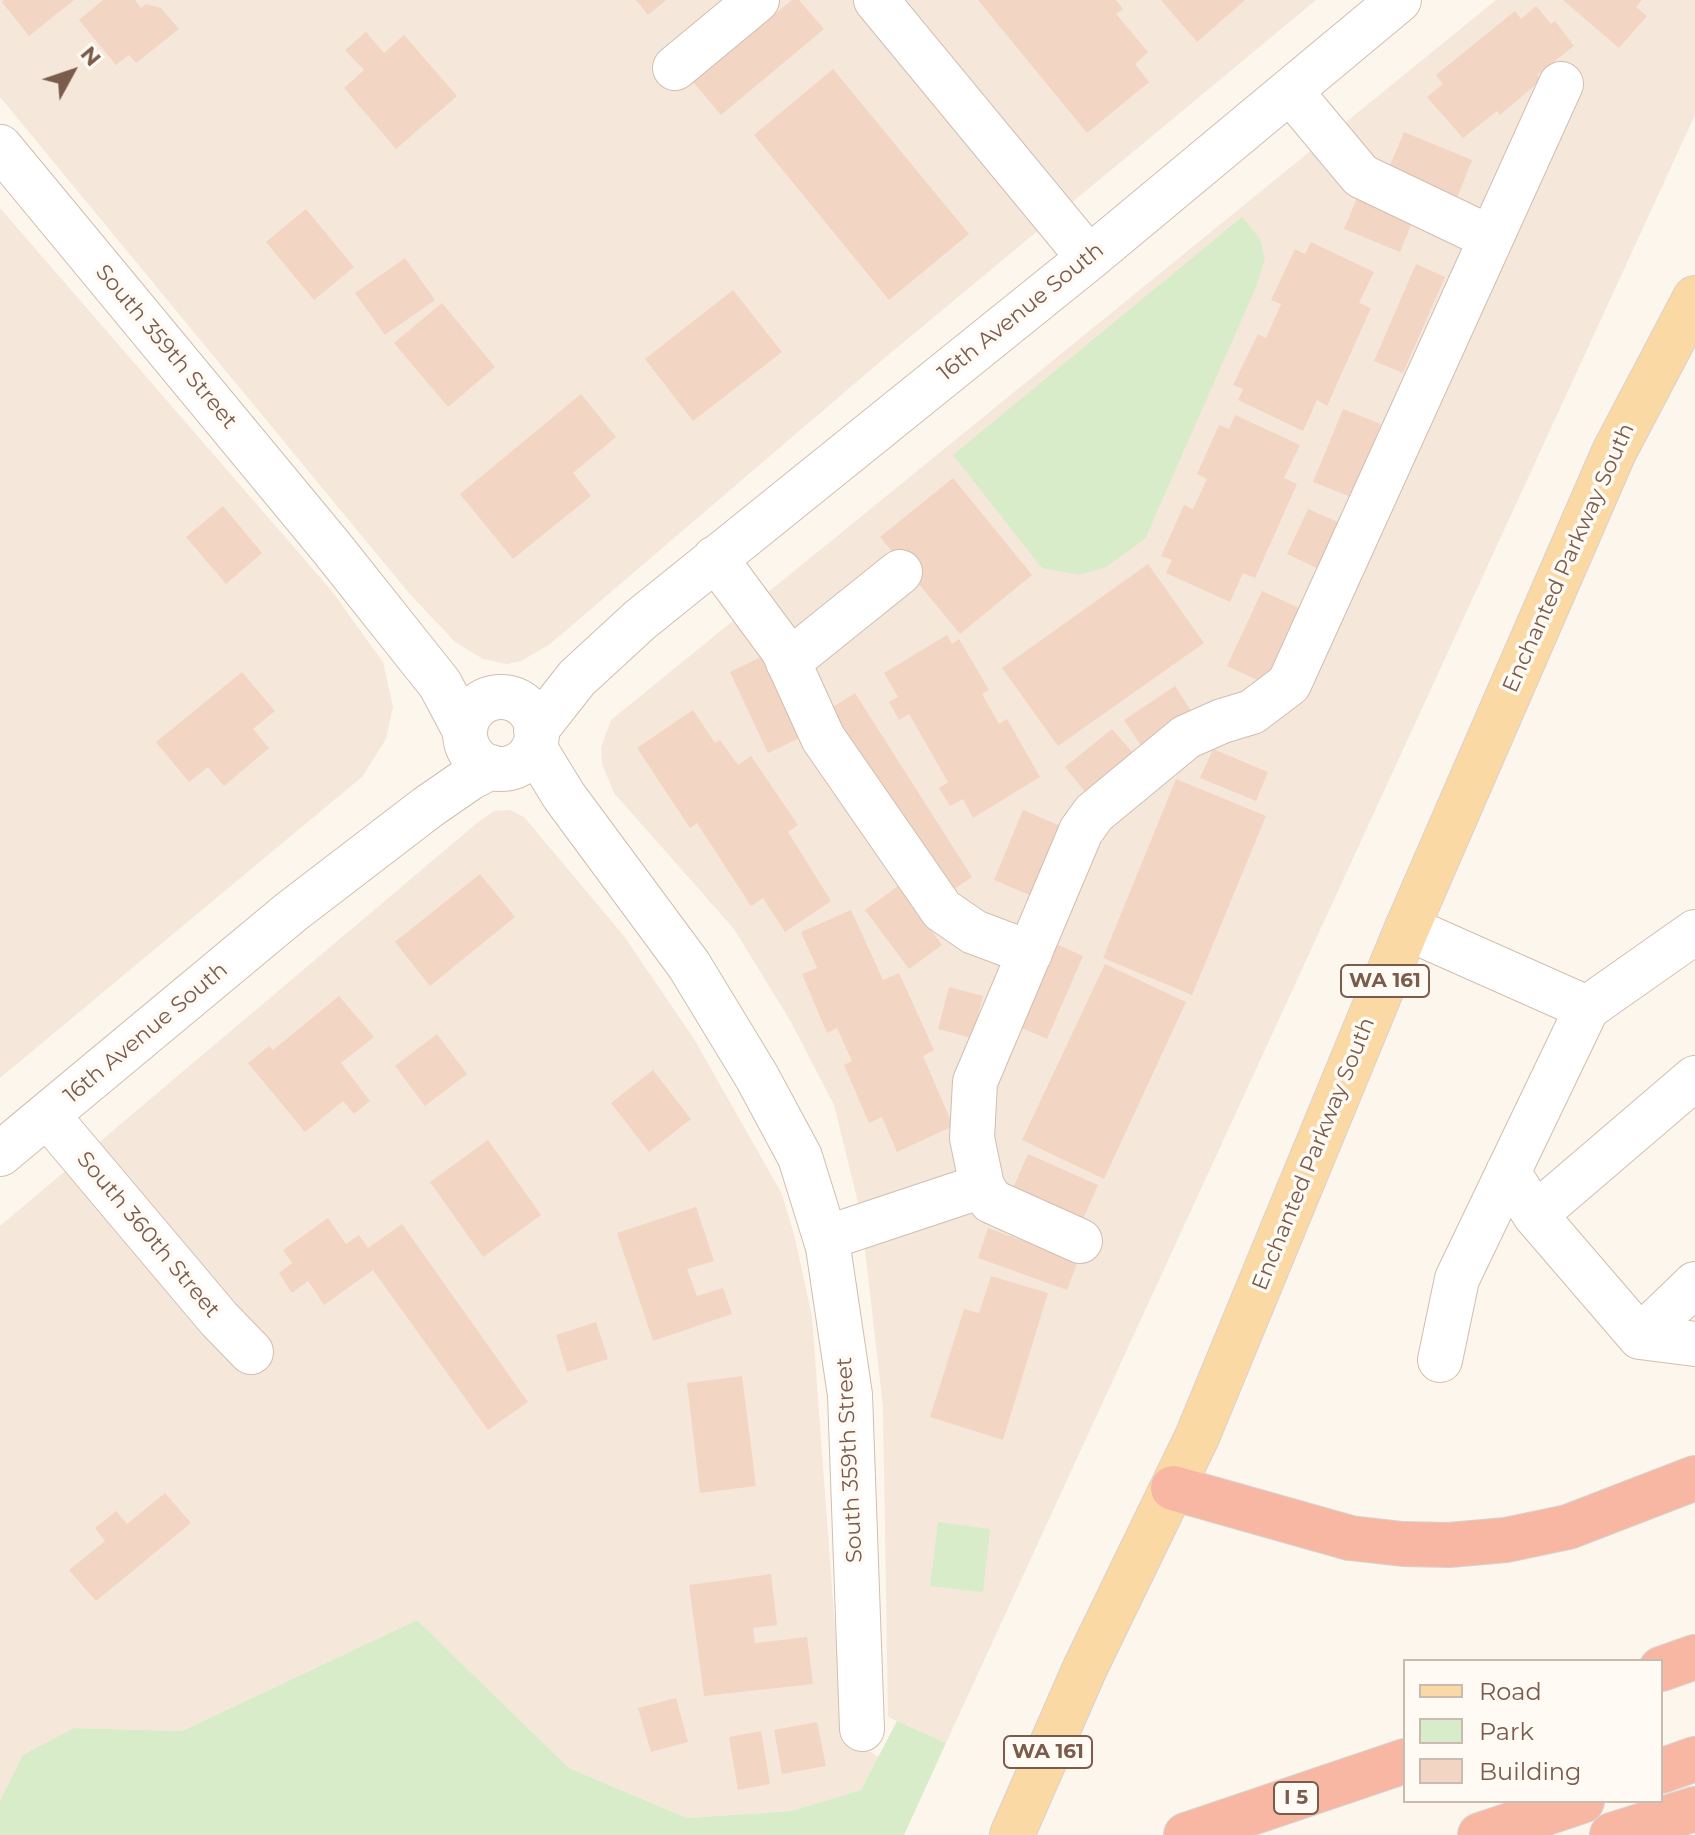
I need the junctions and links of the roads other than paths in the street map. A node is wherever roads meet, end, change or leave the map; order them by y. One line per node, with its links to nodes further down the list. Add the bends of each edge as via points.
1 (757, 0): 4 (street)
2 (876, 0): 9 (street)
3 (1392, 2): 6 (street, 16th Avenue South)
4 (675, 68)
5 (1561, 84): 8 (street)
6 (1290, 91): 8 (street, via 1361,176); 9 (street, 16th Avenue South)
7 (0, 147): 14 (street, South 359th Street, via 331,547 436,657)
8 (1491, 238): 17 (street, via 1289,684 1252,712 1186,737 1094,813 1081,831)
9 (1089, 258): 11 (street, 16th Avenue South)
10 (1692, 312): 15 (main road, Enchanted Parkway South / WA 161, via 1614,452)
11 (715, 558): 13 (street); 14 (street, 16th Avenue South, via 640,620 555,678)
12 (900, 572): 13 (street)
13 (788, 662): 17 (street, via 823,738 942,910 974,932)
14 (501, 735): 20 (street, 16th Avenue South, via 412,797 291,912); 25 (street, South 359th Street, via 528,782 616,866 689,965 800,1157)
15 (1407, 928): 18 (street); 33 (main road, Enchanted Parkway South / WA 161)
16 (1695, 932): 18 (street)
17 (1030, 953): 23 (street, via 975,1082 972,1138)
18 (1587, 1008): 22 (street)
19 (1695, 1078): 24 (street)
20 (47, 1115): 21 (street, 16th Avenue South); 30 (street, South 360th Street)
21 (0, 1154)
22 (1508, 1172): 24 (street); 31 (street, via 1457,1279)
23 (982, 1186): 25 (street); 26 (street, via 991,1201)
24 (1535, 1215): 28 (street)
25 (826, 1238): 36 (street, South 359th Street, via 850,1395)
26 (1080, 1241)
27 (1695, 1284): 28 (street)
28 (1640, 1337): 29 (street)
29 (1695, 1344)
30 (251, 1352)
31 (1440, 1360)
32 (1695, 1478): 33 (highway, via 1568,1527 1449,1545 1350,1538)
33 (1173, 1488): 42 (main road, Enchanted Parkway South / WA 161, via 1085,1668)
34 (1695, 1657): 35 (highway)
35 (1663, 1668)
36 (862, 1729)
37 (1695, 1759): 39 (highway)
38 (1403, 1762): 43 (highway, I 5)
39 (1663, 1770)
40 (1576, 1803): 44 (highway)
41 (1695, 1809): 45 (highway)
42 (1012, 1835)
43 (1186, 1835)
44 (1480, 1835)
45 (1612, 1835)

